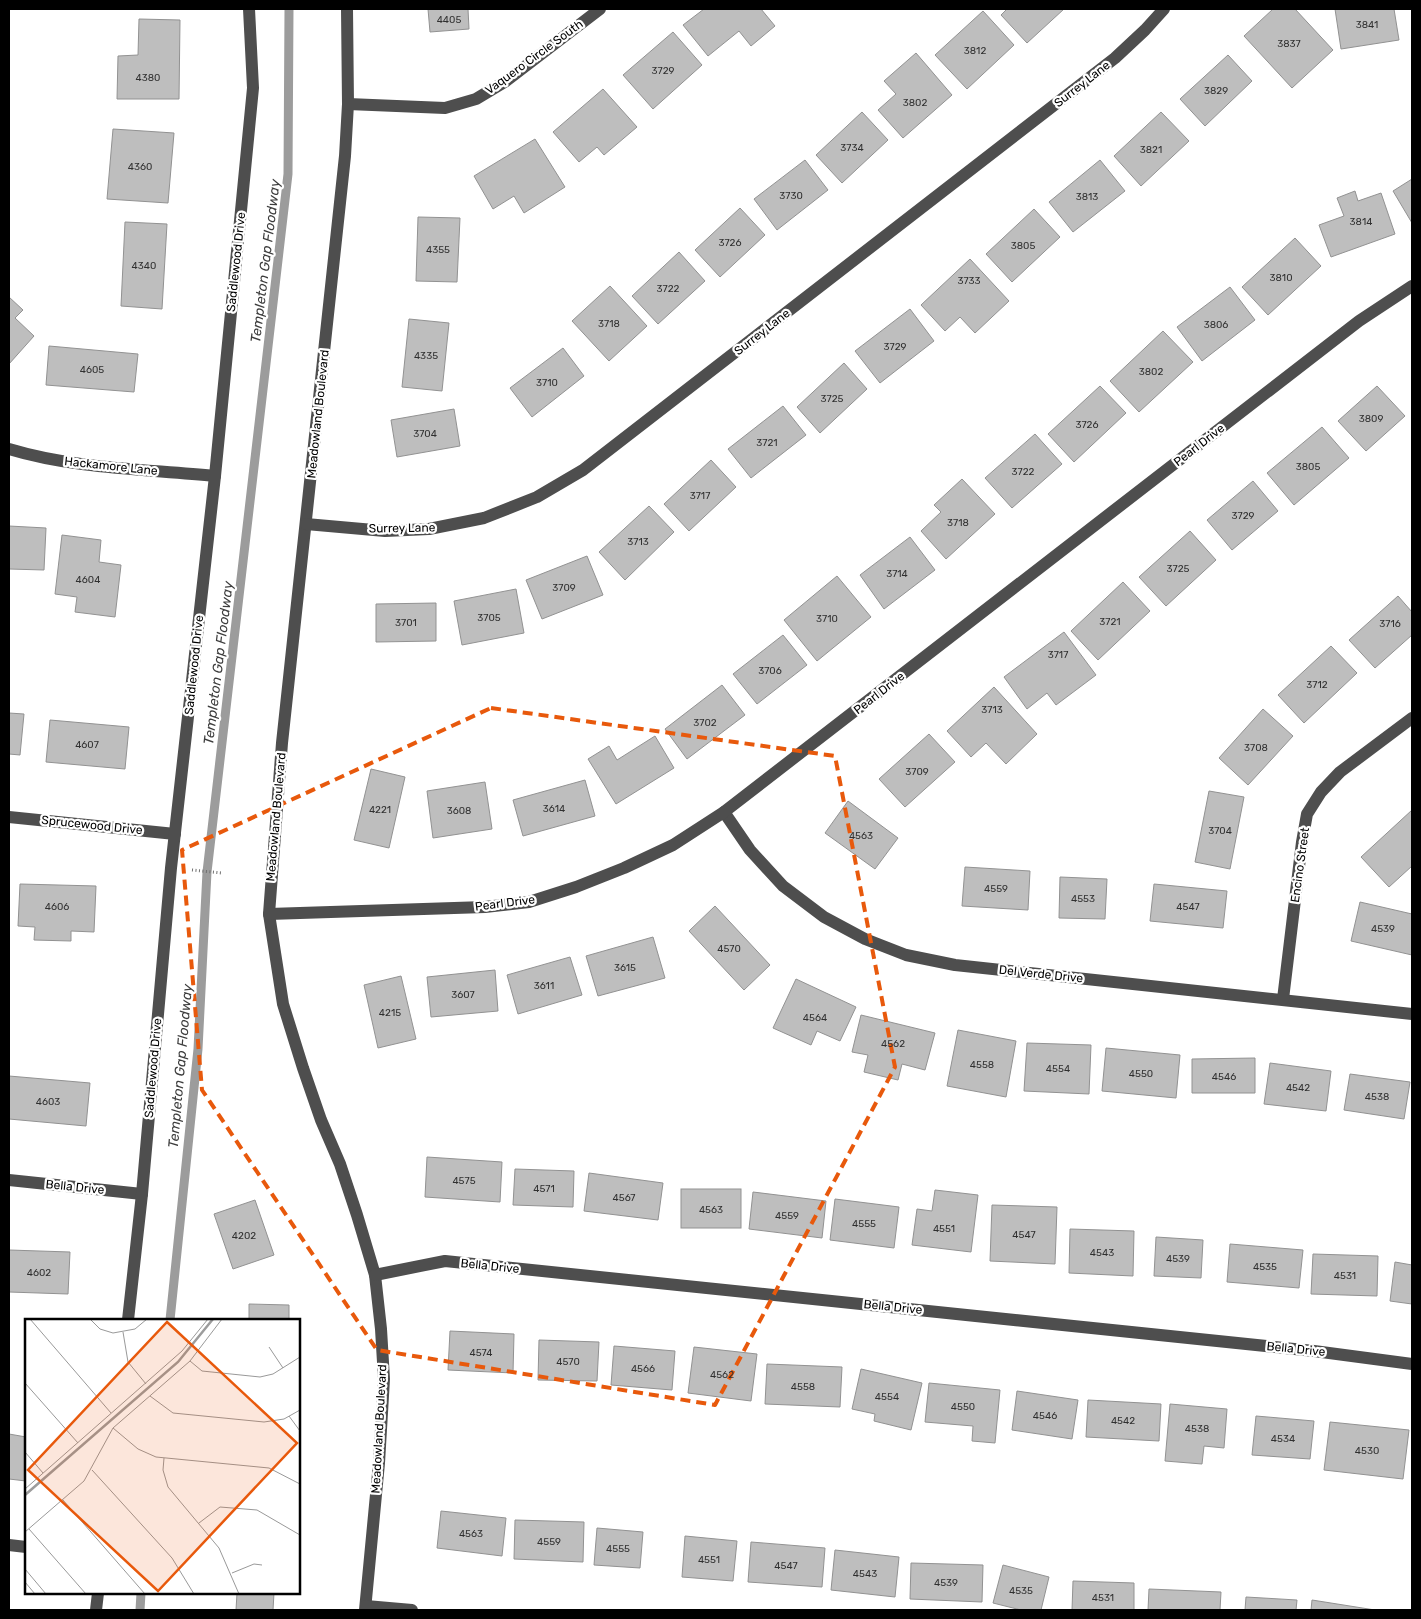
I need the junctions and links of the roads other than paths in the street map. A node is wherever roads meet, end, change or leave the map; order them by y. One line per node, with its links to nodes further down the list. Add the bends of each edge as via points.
1 (249, 9): 8 (street, Saddlewood Drive, via 254,88)
2 (347, 9): 5 (street, Meadowland Boulevard)
3 (600, 9): 5 (street, Vaquero Circle South, via 506,81 476,99 445,108)
4 (1164, 9): 9 (street, Surrey Lane, via 1115,58 583,470 537,497 484,518 429,529 385,531)
5 (348, 104): 9 (street, Meadowland Boulevard)
6 (1412, 286): 11 (street, Pearl Drive, via 1359,320)
7 (9, 449): 8 (street, Hackamore Lane, via 36,458 87,465)
8 (215, 476): 13 (street, Saddlewood Drive)
9 (306, 524): 14 (street, Meadowland Boulevard, via 282,743)
10 (1412, 718): 15 (street, Encino Street, via 1340,772 1321,792 1307,814)
11 (724, 812): 14 (street, Pearl Drive, via 673,845 624,868 528,902 485,907); 15 (street, Del Verde Drive, via 750,850 783,886 824,917 865,939 906,955 955,965)
12 (9, 817): 13 (street, Sprucewood Drive)
13 (176, 834): 18 (street, Saddlewood Drive)
14 (269, 914): 19 (street, Meadowland Boulevard, via 283,1004)
15 (1283, 999): 16 (street, Del Verde Drive)
16 (1412, 1014)
17 (9, 1180): 18 (street, Bella Drive)
18 (142, 1194): 20 (street, Saddlewood Drive)
19 (375, 1274): 21 (street, Bella Drive, via 445,1261); 25 (street, Meadowland Boulevard, via 384,1379)
20 (128, 1319)
21 (1412, 1364)
22 (9, 1545): 23 (street)
23 (25, 1547)
24 (98, 1594): 26 (street)
25 (366, 1608): 27 (street)
26 (96, 1610)
27 (412, 1610)

